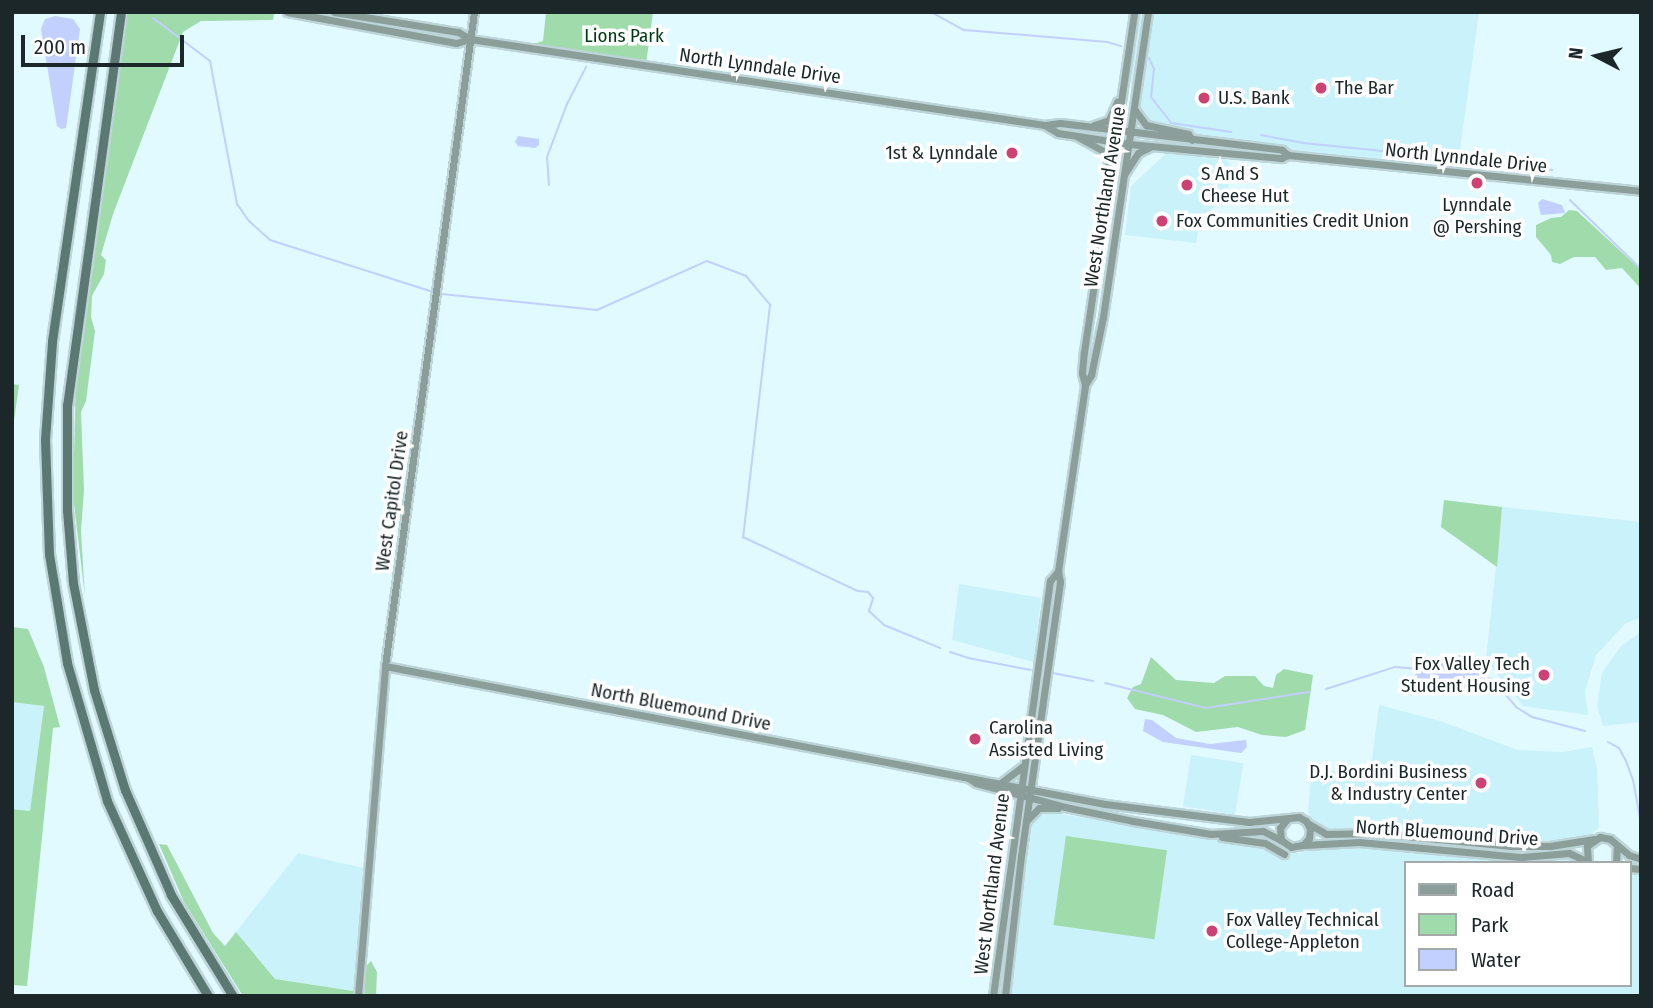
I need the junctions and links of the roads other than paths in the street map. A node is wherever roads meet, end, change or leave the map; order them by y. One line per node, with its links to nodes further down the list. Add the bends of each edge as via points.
1 (100, 12): 46 (highway, via 51,355 45,440 49,554 67,663 103,790 157,911)
2 (121, 12): 47 (highway, via 67,405 66,484 73,583 94,690 125,790 172,895)
3 (287, 12): 8 (main road, North Lynndale Drive, via 456,43)
4 (334, 12): 8 (main road, North Lynndale Drive, via 458,32)
5 (474, 12): 8 (main road, West Capitol Drive)
6 (1134, 12): 9 (main road, West Northland Avenue)
7 (1148, 12): 10 (main road, West Northland Avenue)
8 (470, 38): 11 (main road, North Lynndale Drive); 26 (main road, West Capitol Drive)
9 (1127, 65): 12 (main road, via 1114,114); 13 (main road, West Northland Avenue)
10 (1134, 109): 14 (main road, West Northland Avenue); 16 (main road, via 1146,125 1188,134)
11 (1045, 125): 12 (main road, North Lynndale Drive); 15 (main road, North Lynndale Drive)
12 (1089, 127): 13 (main road, North Lynndale Drive)
13 (1117, 131): 14 (main road, North Lynndale Drive); 17 (main road, West Northland Avenue)
14 (1131, 133): 16 (main road, North Lynndale Drive); 18 (main road, West Northland Avenue)
15 (1078, 136): 17 (main road, North Lynndale Drive); 22 (main road, via 1105,152)
16 (1192, 140): 20 (main road, North Lynndale Drive, via 1282,150)
17 (1115, 142): 18 (main road, North Lynndale Drive); 22 (main road, West Northland Avenue)
18 (1129, 144): 19 (main road, North Lynndale Drive); 21 (main road, West Northland Avenue)
19 (1154, 146): 20 (main road, North Lynndale Drive, via 1280,158); 21 (main road, via 1138,153)
20 (1289, 155): 23 (main road, North Lynndale Drive)
21 (1124, 174): 24 (main road, West Northland Avenue, via 1103,317)
22 (1110, 176): 24 (main road, West Northland Avenue, via 1082,373)
23 (1641, 191)
24 (1085, 385): 25 (main road, West Northland Avenue)
25 (1058, 571): 27 (main road, West Northland Avenue, via 1050,581); 31 (main road, West Northland Avenue)
26 (385, 666): 28 (main road, North Bluemound Drive); 48 (main road, West Capitol Drive)
27 (1023, 765): 29 (main road); 30 (main road, West Northland Avenue)
28 (970, 779): 29 (main road, North Bluemound Drive); 30 (main road, North Bluemound Drive)
29 (1002, 782): 30 (main road, North Bluemound Drive)
30 (1019, 791): 31 (main road, North Bluemound Drive); 49 (main road, West Northland Avenue)
31 (1030, 793): 32 (main road, North Bluemound Drive); 33 (main road, North Bluemound Drive, via 1250,822); 34 (main road, West Northland Avenue)
32 (1065, 807): 34 (main road, via 1039,808); 36 (main road, North Bluemound Drive)
33 (1287, 819): 35 (main road, via 1299,817); 37 (main road, via 1280,828)
34 (1026, 821): 50 (main road, West Northland Avenue)
35 (1308, 824): 38 (main road, North Bluemound Drive, via 1326,834 1376,832 1511,846); 39 (main road, via 1310,835)
36 (1211, 834): 37 (main road, North Bluemound Drive, via 1263,831); 41 (main road, via 1265,844)
37 (1282, 839): 39 (main road, via 1292,847)
38 (1594, 839): 40 (main road, via 1606,838); 44 (main road, via 1586,849)
39 (1303, 845): 43 (main road, North Bluemound Drive, via 1359,842 1522,857 1569,853)
40 (1616, 845): 42 (main road); 45 (main road)
41 (1284, 854)
42 (1641, 859)
43 (1586, 861)
44 (1588, 861)
45 (1617, 861)
46 (208, 996)
47 (233, 996)
48 (358, 996)
49 (993, 996)
50 (1005, 996)

